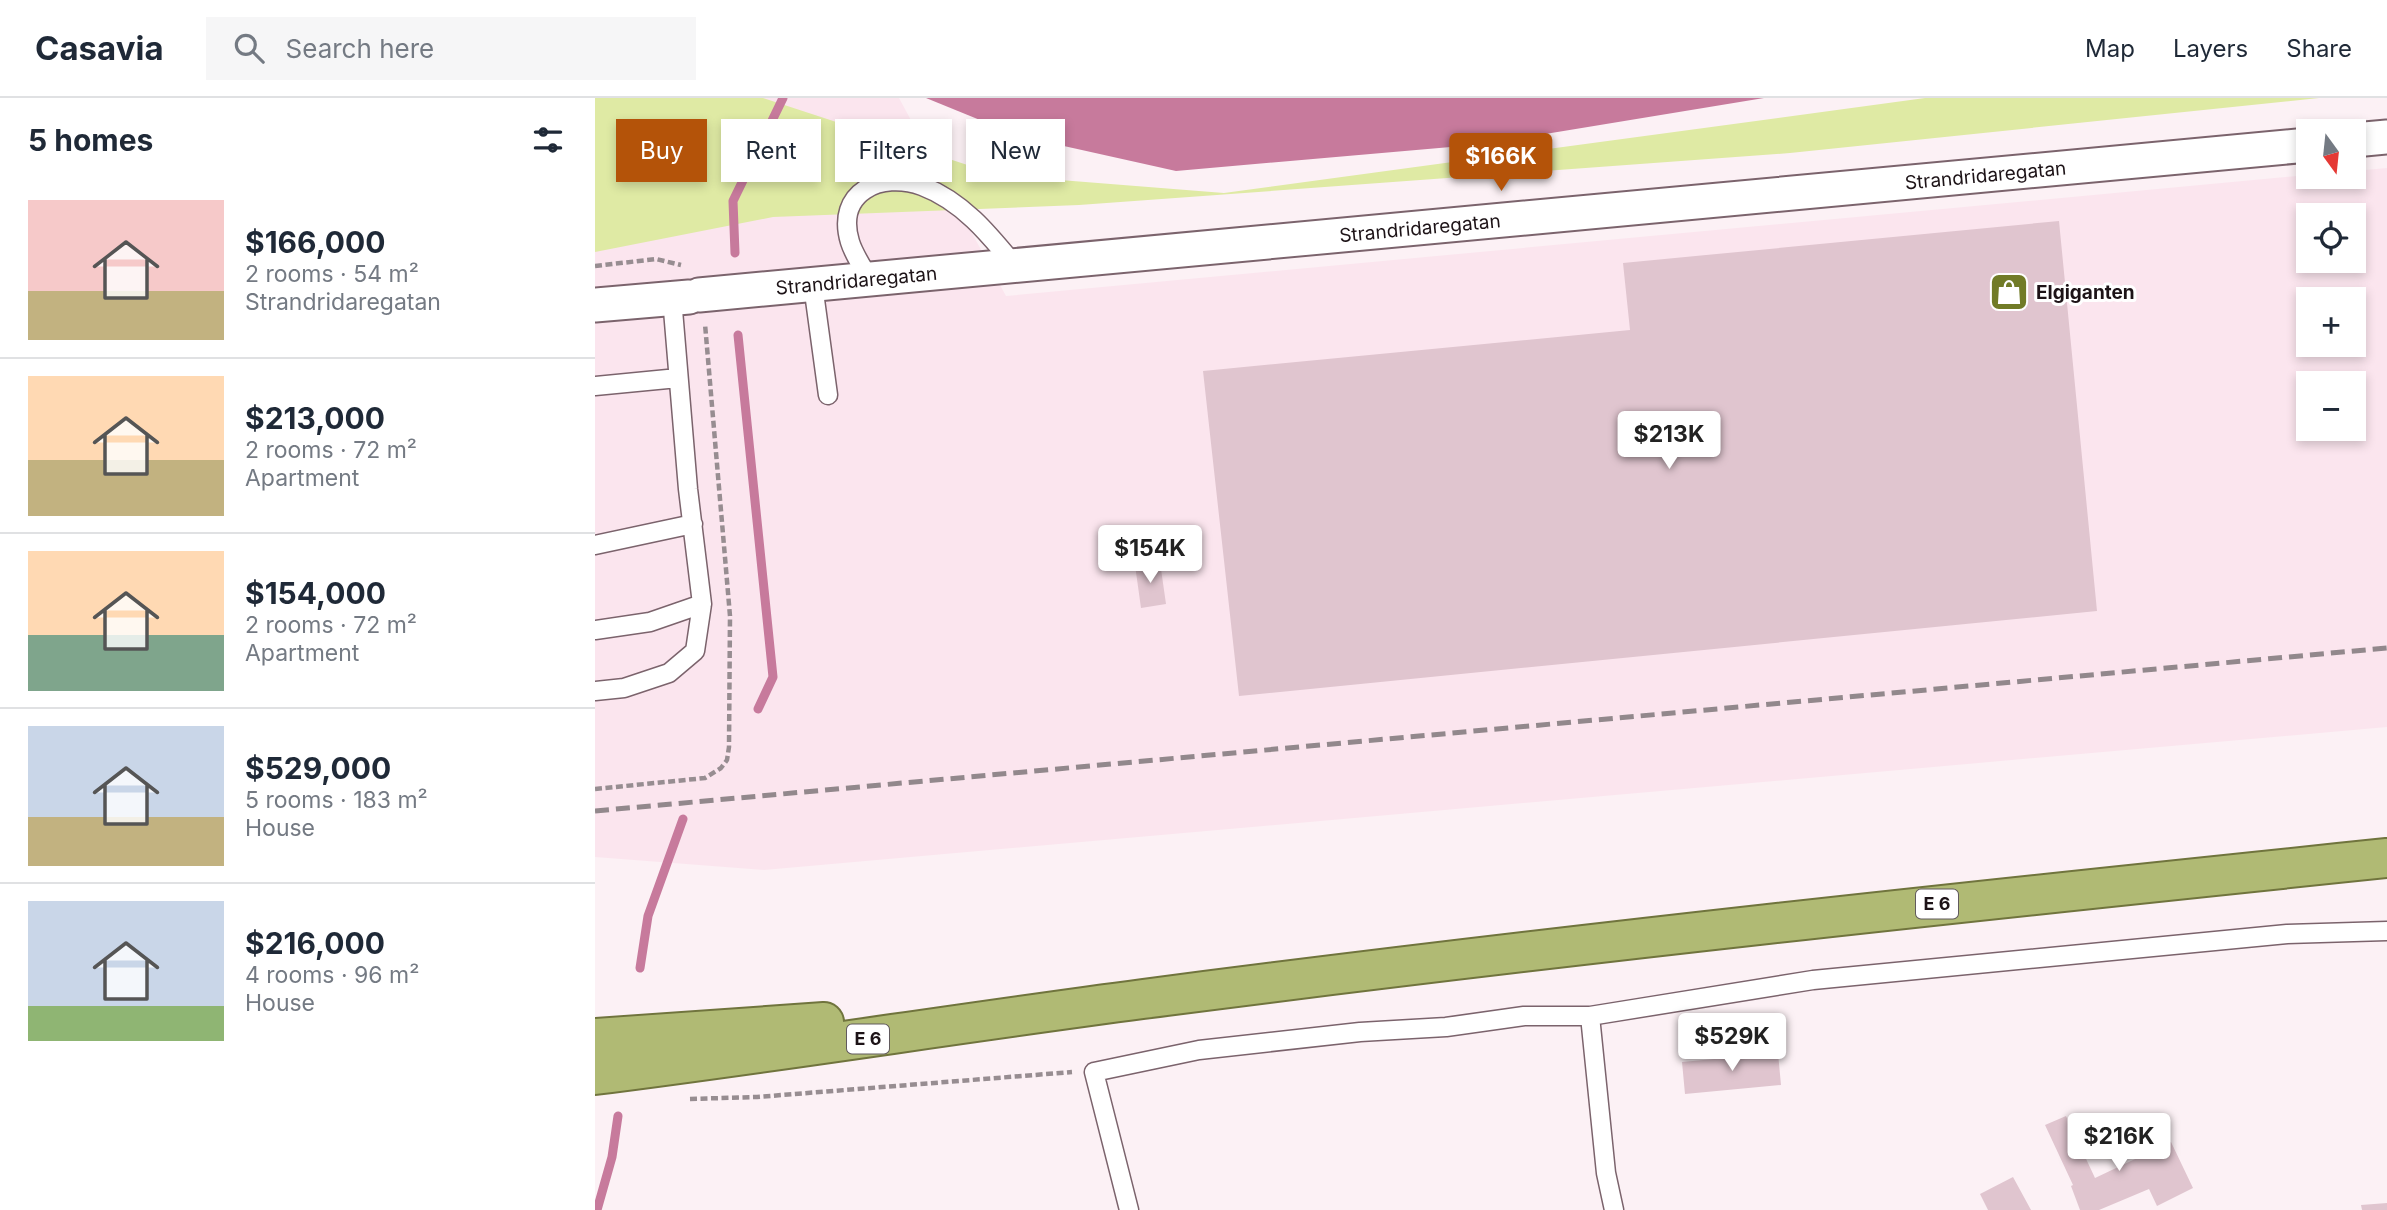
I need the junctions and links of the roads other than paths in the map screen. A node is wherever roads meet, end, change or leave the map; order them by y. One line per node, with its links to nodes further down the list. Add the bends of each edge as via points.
1 (2387, 137): 2 (street)
2 (2366, 139)
3 (2296, 146): 4 (street, Strandridaregatan)
4 (1015, 266): 5 (street, Strandridaregatan); 5 (lane, via 973,218 939,194 887,181 862,189 849,214 850,243)
5 (870, 280): 6 (street, Strandridaregatan)
6 (813, 285): 7 (street, Strandridaregatan); 11 (lane)
7 (687, 297): 8 (street, Strandridaregatan); 9 (lane)
8 (595, 305)
9 (678, 378): 10 (lane); 12 (lane)
10 (595, 386)
11 (828, 395)
12 (693, 524): 13 (lane); 14 (lane)
13 (595, 545)
14 (702, 604): 15 (lane, via 650,622); 16 (lane, via 695,651 669,673 624,688)
15 (595, 630)
16 (595, 691)
17 (2387, 858): 19 (highway, E 6, via 1902,908)
18 (2387, 931): 20 (lane, via 2287,934 1813,980)
19 (1140, 1000): 21 (highway, E 6); 22 (highway, E 6)
20 (1590, 1016): 23 (lane, via 1524,1016 1199,1050 1094,1072); 24 (lane)
21 (595, 1038)
22 (595, 1075)
23 (1129, 1210)
24 (1614, 1210)

